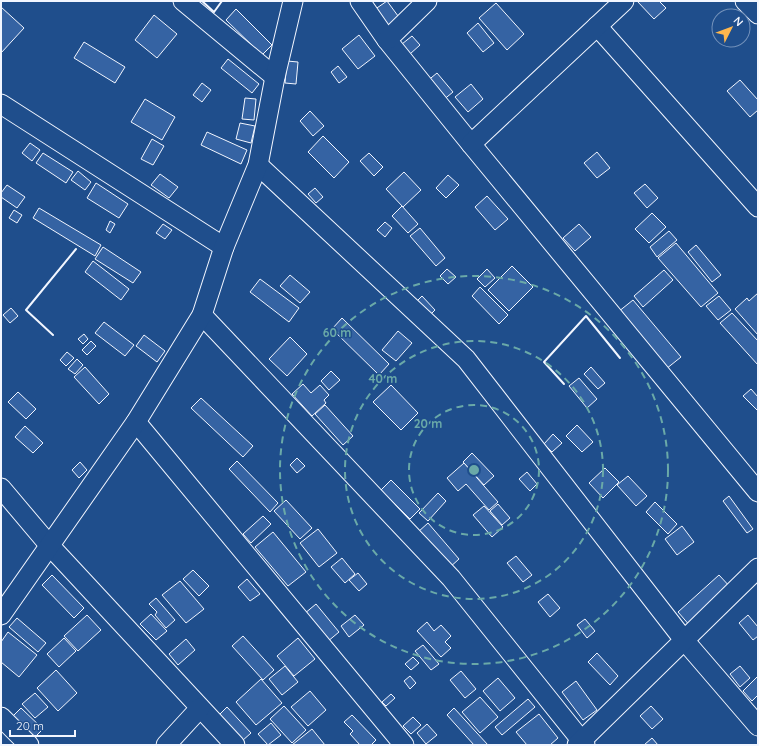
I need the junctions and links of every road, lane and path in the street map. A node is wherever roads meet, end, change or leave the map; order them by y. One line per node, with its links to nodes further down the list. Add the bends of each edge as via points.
1 (183, 1): 10 (street)
2 (293, 1): 10 (street)
3 (360, 1): 9 (street)
4 (427, 1): 9 (street)
5 (624, 1): 8 (street)
6 (744, 1): 7 (street)
7 (758, 14)
8 (597, 26): 12 (street); 14 (street)
9 (387, 40): 12 (street)
10 (275, 77): 13 (street)
11 (1, 104): 15 (street)
12 (471, 144): 19 (street)
13 (258, 165): 15 (street); 23 (street, via 466,359)
14 (758, 207)
15 (224, 247): 16 (street)
16 (202, 315): 17 (street); 27 (street, via 451,578)
17 (136, 422): 20 (street); 31 (street)
18 (1, 488): 20 (street)
19 (758, 492)
20 (50, 546): 22 (street); 24 (street)
21 (758, 568): 23 (street)
22 (1, 615)
23 (684, 640): 26 (street); 27 (street)
24 (200, 708): 29 (street); 30 (street)
25 (1, 717): 28 (street)
26 (758, 726)
27 (581, 743)
28 (29, 745)
29 (166, 745)
30 (235, 745)
31 (404, 745)

